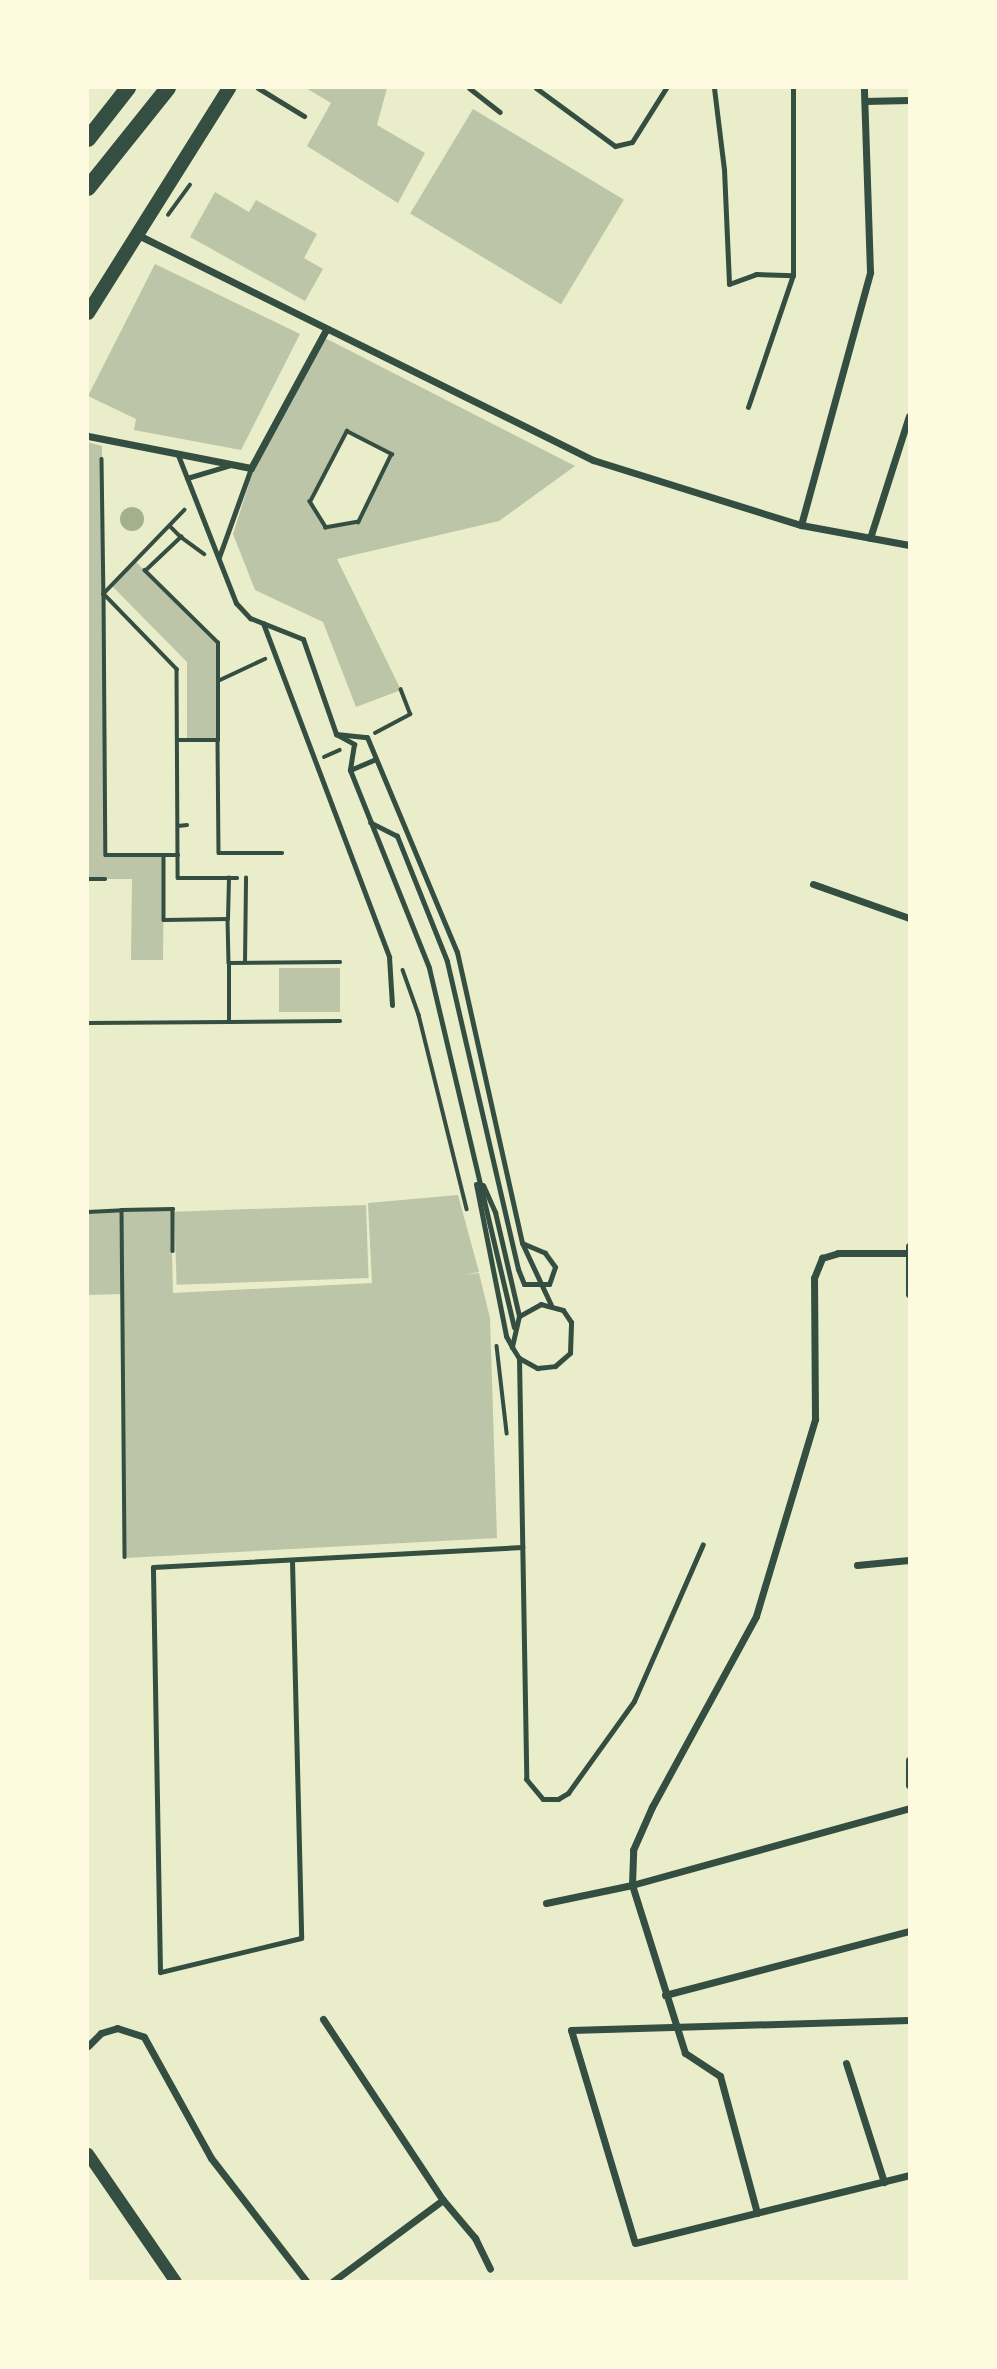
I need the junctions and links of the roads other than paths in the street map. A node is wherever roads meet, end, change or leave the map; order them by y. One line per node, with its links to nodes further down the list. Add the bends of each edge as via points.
1 (128, 88): 15 (main road)
2 (168, 88): 16 (main road)
3 (229, 88): 17 (main road)
4 (258, 88): 14 (lane)
5 (469, 88): 13 (lane)
6 (539, 88): 7 (lane, via 615,146 632,142)
7 (666, 88)
8 (714, 88): 18 (lane, via 724,169 729,284 756,274)
9 (793, 88): 18 (lane)
10 (864, 88): 12 (street)
11 (909, 100): 12 (street)
12 (865, 101): 28 (street, via 870,272)
13 (500, 112)
14 (304, 116)
15 (88, 139)
16 (88, 188)
17 (136, 234): 19 (main road); 20 (street)
18 (793, 275): 21 (lane)
19 (88, 313)
20 (326, 330): 26 (street); 28 (street, via 593,460)
21 (748, 407)
22 (909, 416): 29 (street)
23 (88, 436): 24 (street)
24 (178, 455): 25 (street); 27 (lane)
25 (233, 465): 26 (street); 27 (lane)
26 (251, 468): 31 (lane)
27 (187, 478): 31 (lane)
28 (801, 524): 29 (street)
29 (870, 538): 30 (street)
30 (909, 545)
31 (219, 557): 32 (lane, via 236,603)
32 (263, 623): 33 (lane, via 303,639); 39 (lane, via 389,957)
33 (336, 734): 34 (lane, via 367,737); 35 (lane, via 354,744)
34 (376, 759): 35 (lane); 41 (lane, via 457,952)
35 (350, 771): 36 (lane)
36 (370, 822): 40 (lane, via 429,968); 43 (lane, via 397,836 447,961 518,1269 524,1284)
37 (813, 884): 38 (street)
38 (909, 918)
39 (392, 1005)
40 (474, 1168): 46 (lane, via 495,1212); 47 (lane); 48 (lane, via 480,1215)
41 (522, 1243): 43 (lane); 43 (lane, via 545,1253 555,1267 555,1277)
42 (908, 1250): 44 (street); 58 (street, via 822,1258 814,1278 815,1419 760,1602 652,1807 633,1850)
43 (543, 1286): 45 (lane)
44 (909, 1294)
45 (551, 1305): 46 (lane, via 541,1304); 49 (lane, via 563,1310 570,1322 570,1353 555,1366 537,1368)
46 (519, 1316): 47 (lane)
47 (514, 1327): 48 (lane)
48 (512, 1347): 49 (lane)
49 (519, 1358): 51 (lane)
50 (703, 1544): 51 (lane, via 634,1701 574,1786 558,1799 543,1799 526,1779)
51 (522, 1548): 53 (lane)
52 (909, 1560): 54 (street)
53 (292, 1561): 53 (lane, via 153,1566 160,1972 301,1938)
54 (857, 1564)
55 (908, 1762): 56 (street)
56 (909, 1785)
57 (909, 1808): 58 (street)
58 (632, 1885): 59 (street); 61 (street)
59 (546, 1903)
60 (909, 1931): 61 (street)
61 (666, 1995): 64 (street)
62 (323, 2019): 70 (street)
63 (909, 2020): 64 (street)
64 (676, 2025): 71 (street, via 685,2053 720,2076); 71 (street, via 571,2030 635,2243)
65 (88, 2046): 74 (street, via 101,2033 117,2028 144,2037 211,2158)
66 (846, 2063): 69 (street)
67 (88, 2154): 73 (street)
68 (909, 2175): 69 (street)
69 (884, 2182): 71 (street)
70 (443, 2200): 72 (street, via 475,2238); 75 (street)
71 (757, 2213)
72 (490, 2269)
73 (176, 2281)
74 (307, 2281)
75 (332, 2281)

